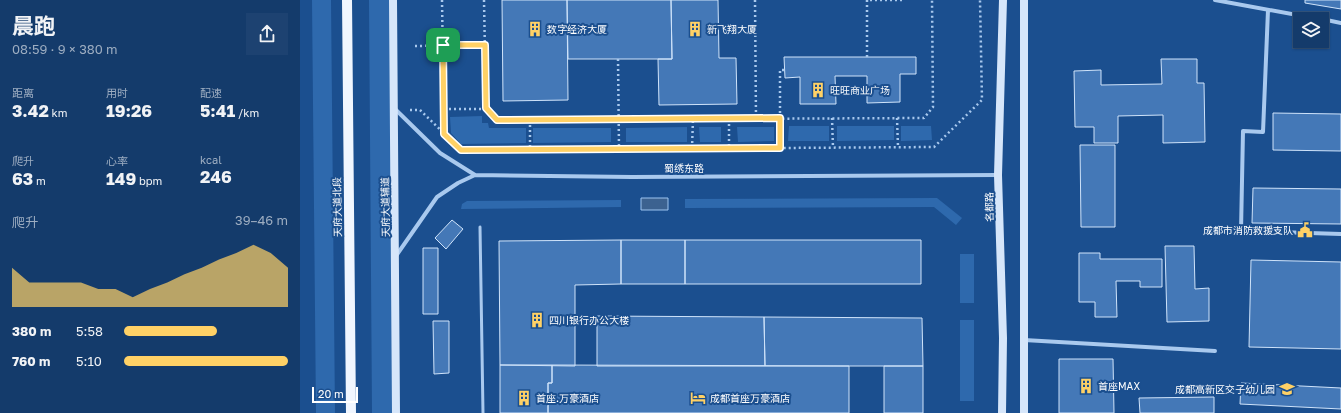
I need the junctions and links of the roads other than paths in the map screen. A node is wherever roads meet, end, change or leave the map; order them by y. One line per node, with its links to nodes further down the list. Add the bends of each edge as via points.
1 (347, 0): 18 (main road, 天府大道北段)
2 (393, 0): 10 (street, 天府大道辅道)
3 (1002, 0): 12 (street, 名都路)
4 (1024, 0): 16 (street)
5 (1216, 0): 6 (street)
6 (1268, 10): 7 (street); 14 (street, via 1263,132 1243,132 1241,231)
7 (1293, 14)
8 (1329, 21): 9 (street)
9 (1341, 23)
10 (394, 108): 11 (street, via 440,154); 15 (street, 天府大道辅道)
11 (475, 175): 12 (street, 蜀绣东路); 15 (street, via 437,197)
12 (998, 175): 21 (street, 名都路)
13 (480, 228): 20 (lane)
14 (1341, 234)
15 (395, 258): 19 (street, 天府大道辅道)
16 (1024, 340): 17 (street); 22 (street)
17 (1215, 351)
18 (351, 413)
19 (396, 413)
20 (483, 413)
21 (1002, 413)
22 (1024, 413)

